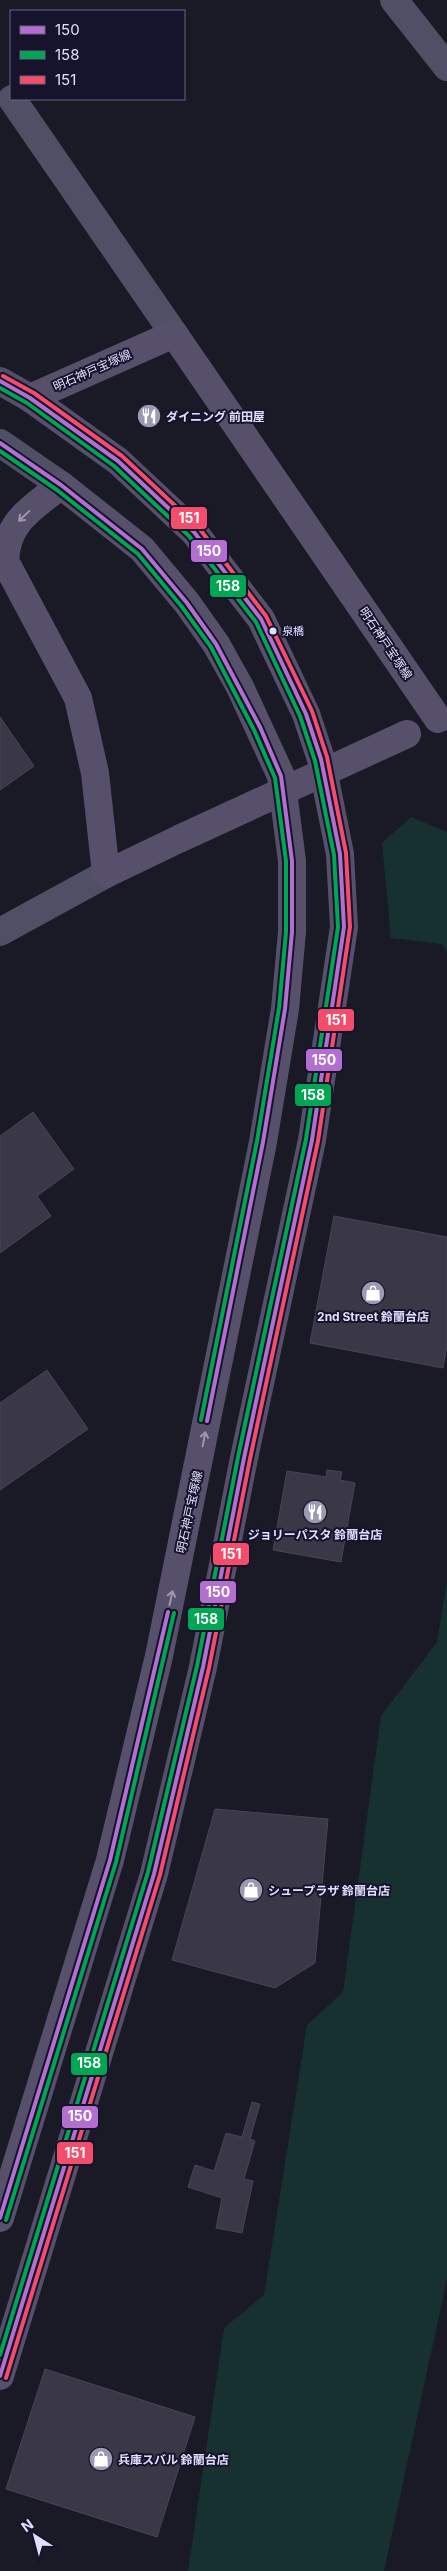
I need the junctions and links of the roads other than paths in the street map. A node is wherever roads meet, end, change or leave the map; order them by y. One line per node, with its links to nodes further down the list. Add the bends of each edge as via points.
1 (394, 0): 2 (street)
2 (447, 67)
3 (0, 81): 4 (street)
4 (10, 95)
5 (13, 100): 6 (street)
6 (174, 334): 8 (main road, 明石神戸宝塚線); 13 (main road, 明石神戸宝塚線)
7 (0, 381): 8 (street)
8 (30, 398): 17 (main road, via 118,461 194,532 261,619 306,714 321,759 340,854 344,927 312,1140 202,1667 158,1855)
9 (0, 443): 10 (street)
10 (61, 485): 12 (main road, one-way to 12, via 14,525 6,542 5,561); 16 (main road, 明石神戸宝塚線, one-way to 10, via 110,1860 159,1656 263,1142 285,1009 292,932 292,861 281,776 240,687 216,644 142,549)
11 (0, 568): 12 (street)
12 (30, 607): 14 (main road, via 78,698 95,773)
13 (444, 721): 14 (main road, 明石神戸宝塚線, bridge, via 407,734)
14 (106, 874): 15 (street)
15 (0, 932)
16 (0, 2218)
17 (0, 2376)

